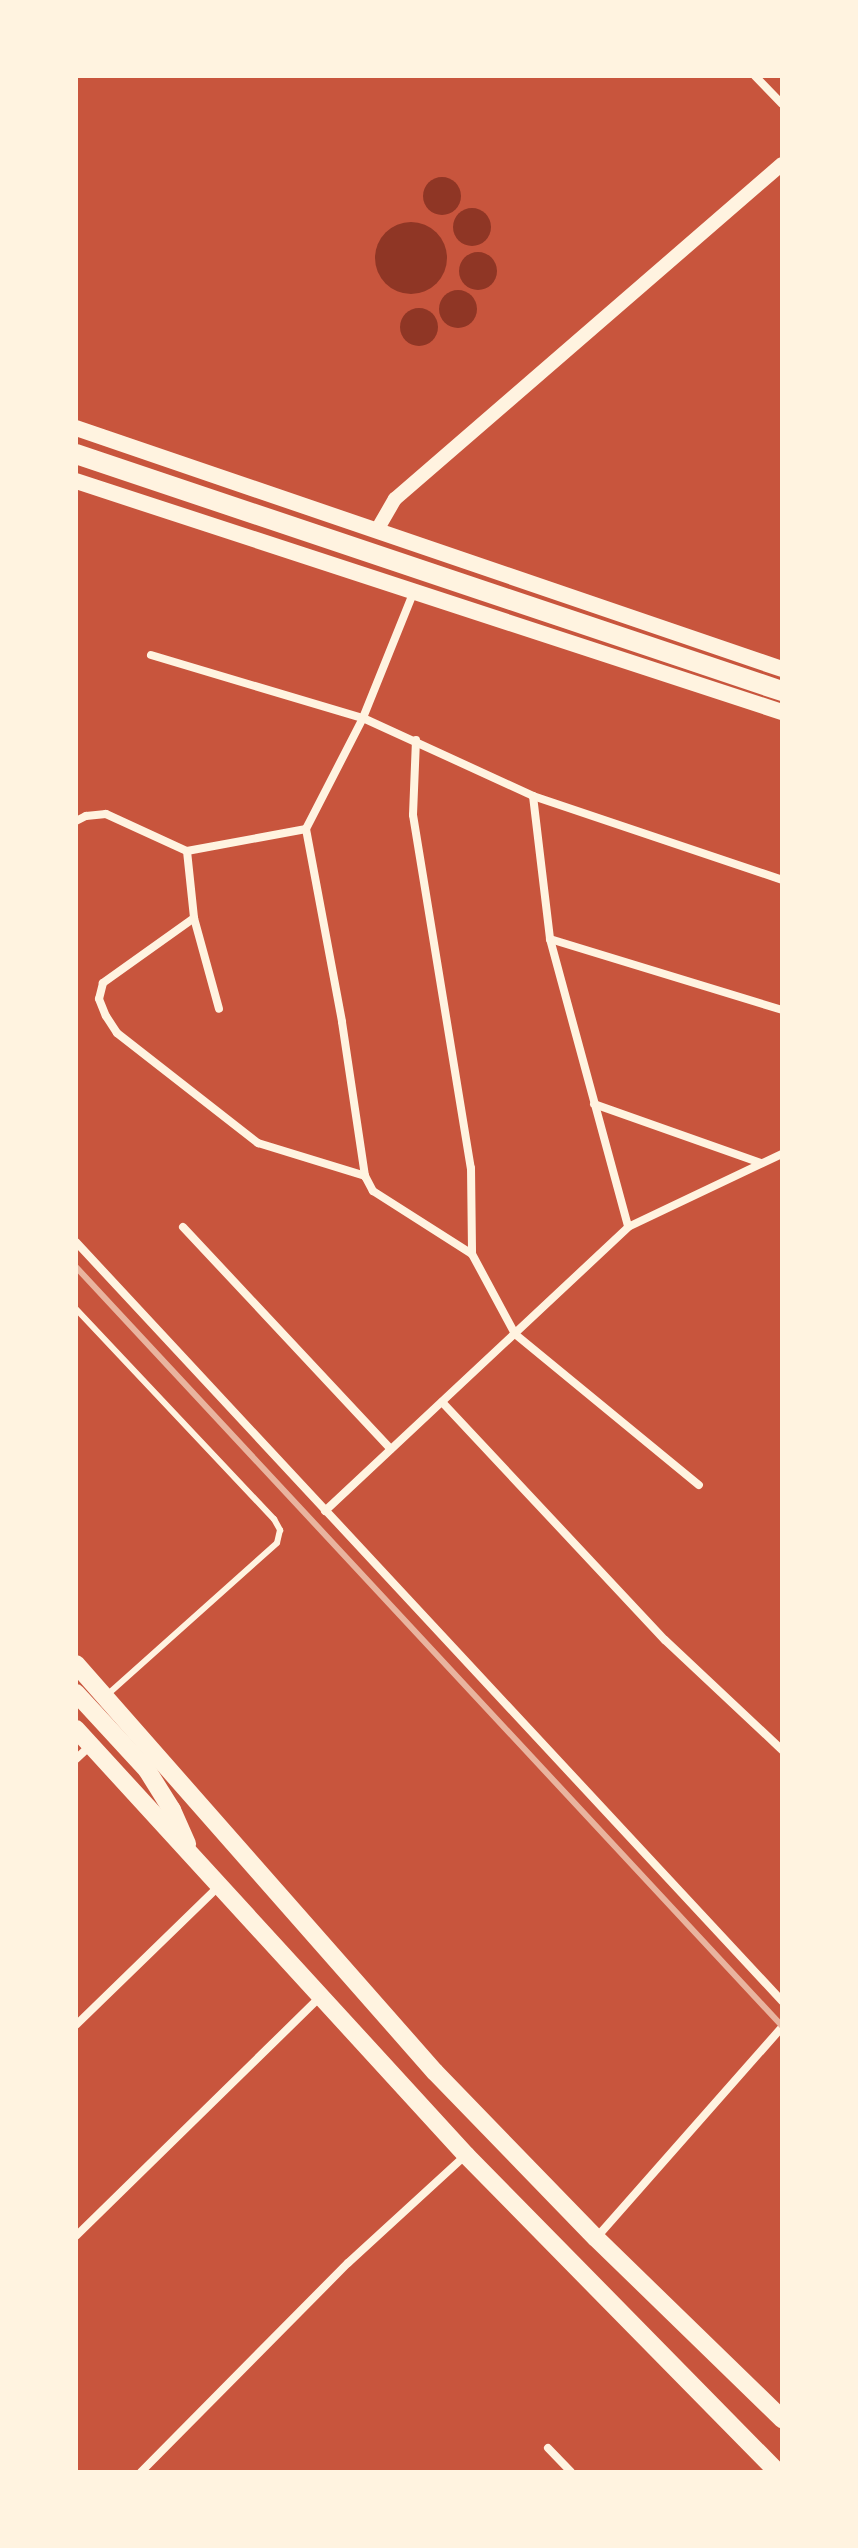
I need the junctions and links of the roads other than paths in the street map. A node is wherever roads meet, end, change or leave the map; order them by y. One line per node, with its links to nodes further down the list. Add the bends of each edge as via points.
1 (755, 76): 2 (street)
2 (782, 104)
3 (782, 164): 7 (street, via 395,499)
4 (76, 428): 7 (main road)
5 (76, 454): 11 (highway)
6 (76, 481): 8 (main road)
7 (377, 530): 10 (main road)
8 (415, 590): 12 (main road); 13 (street)
9 (151, 655): 13 (street)
10 (782, 669)
11 (782, 691)
12 (782, 712)
13 (363, 718): 14 (street); 17 (street)
14 (416, 740): 15 (street); 31 (street, via 413,815 471,1168)
15 (533, 796): 19 (street); 21 (street)
16 (76, 821): 18 (street, via 106,814)
17 (306, 829): 18 (street); 27 (street)
18 (187, 851): 20 (street)
19 (782, 880)
20 (194, 918): 22 (street); 27 (street, via 103,983 99,999 117,1033 258,1143)
21 (550, 939): 23 (street); 24 (street)
22 (219, 1009)
23 (782, 1010)
24 (594, 1104): 26 (street); 29 (street)
25 (782, 1154): 26 (street)
26 (761, 1163): 29 (street)
27 (365, 1176): 31 (street, via 373,1191)
28 (183, 1227): 35 (street)
29 (628, 1227): 33 (street)
30 (76, 1242): 37 (street)
31 (472, 1254): 33 (street)
32 (76, 1309): 40 (lane, via 280,1530 277,1543)
33 (515, 1334): 34 (street); 36 (street)
34 (442, 1402): 35 (street); 43 (street, via 665,1640)
35 (391, 1449): 37 (street)
36 (699, 1485)
37 (325, 1511): 47 (street)
38 (76, 1664): 40 (main road)
39 (76, 1693): 45 (main road, via 147,1770)
40 (105, 1697): 54 (main road, via 435,2072)
41 (76, 1729): 42 (main road)
42 (91, 1745): 44 (street); 45 (main road)
43 (782, 1750)
44 (76, 1759)
45 (190, 1853): 46 (main road)
46 (219, 1886): 48 (main road); 50 (street)
47 (778, 1991): 49 (street)
48 (320, 1997): 52 (main road); 53 (street)
49 (782, 2001)
50 (76, 2025)
51 (782, 2027): 54 (street)
52 (466, 2155): 57 (street, via 348,2263); 59 (main road)
53 (77, 2233)
54 (596, 2238): 55 (main road)
55 (782, 2419)
56 (548, 2448): 58 (street)
57 (141, 2472)
58 (571, 2472)
59 (778, 2472)

